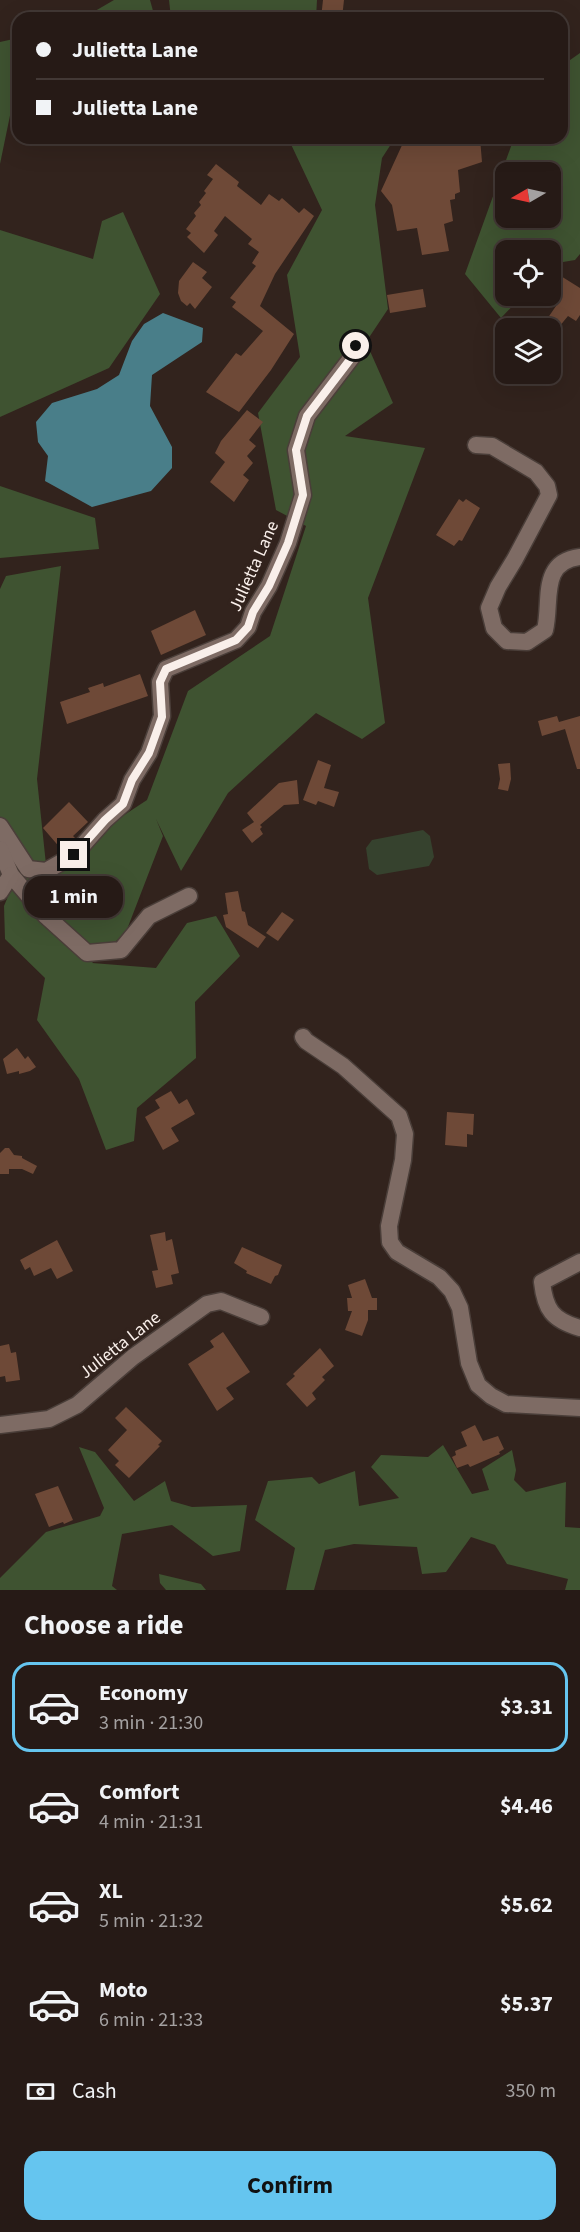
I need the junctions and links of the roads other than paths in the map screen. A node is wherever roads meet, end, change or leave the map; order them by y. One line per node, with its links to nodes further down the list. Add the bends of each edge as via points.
1 (356, 346): 4 (street, Julietta Lane, via 352,357 307,416 296,450 303,495 269,586 248,627 236,640 166,669 160,682 162,717 123,804 74,855 46,871 28,869)
2 (476, 445): 3 (street, via 492,446 536,472 549,495 498,586 489,608 494,628 507,641 527,642 545,630 549,586 555,569 567,558)
3 (580, 557)
4 (0, 826)
5 (0, 849): 6 (street)
6 (11, 875): 7 (street); 8 (street, via 46,916 87,953 122,950 149,916)
7 (0, 892)
8 (189, 896)
9 (303, 1036): 13 (street, via 399,1116 405,1134 404,1152 389,1226 390,1242 397,1252 439,1277 452,1291 460,1308 469,1363 478,1385 506,1404)
10 (580, 1262): 12 (street, via 542,1282 545,1302 553,1315)
11 (261, 1317): 14 (street, Julietta Lane, via 221,1301 207,1304 133,1357 77,1405 49,1419)
12 (580, 1328)
13 (580, 1408)
14 (0, 1425)

